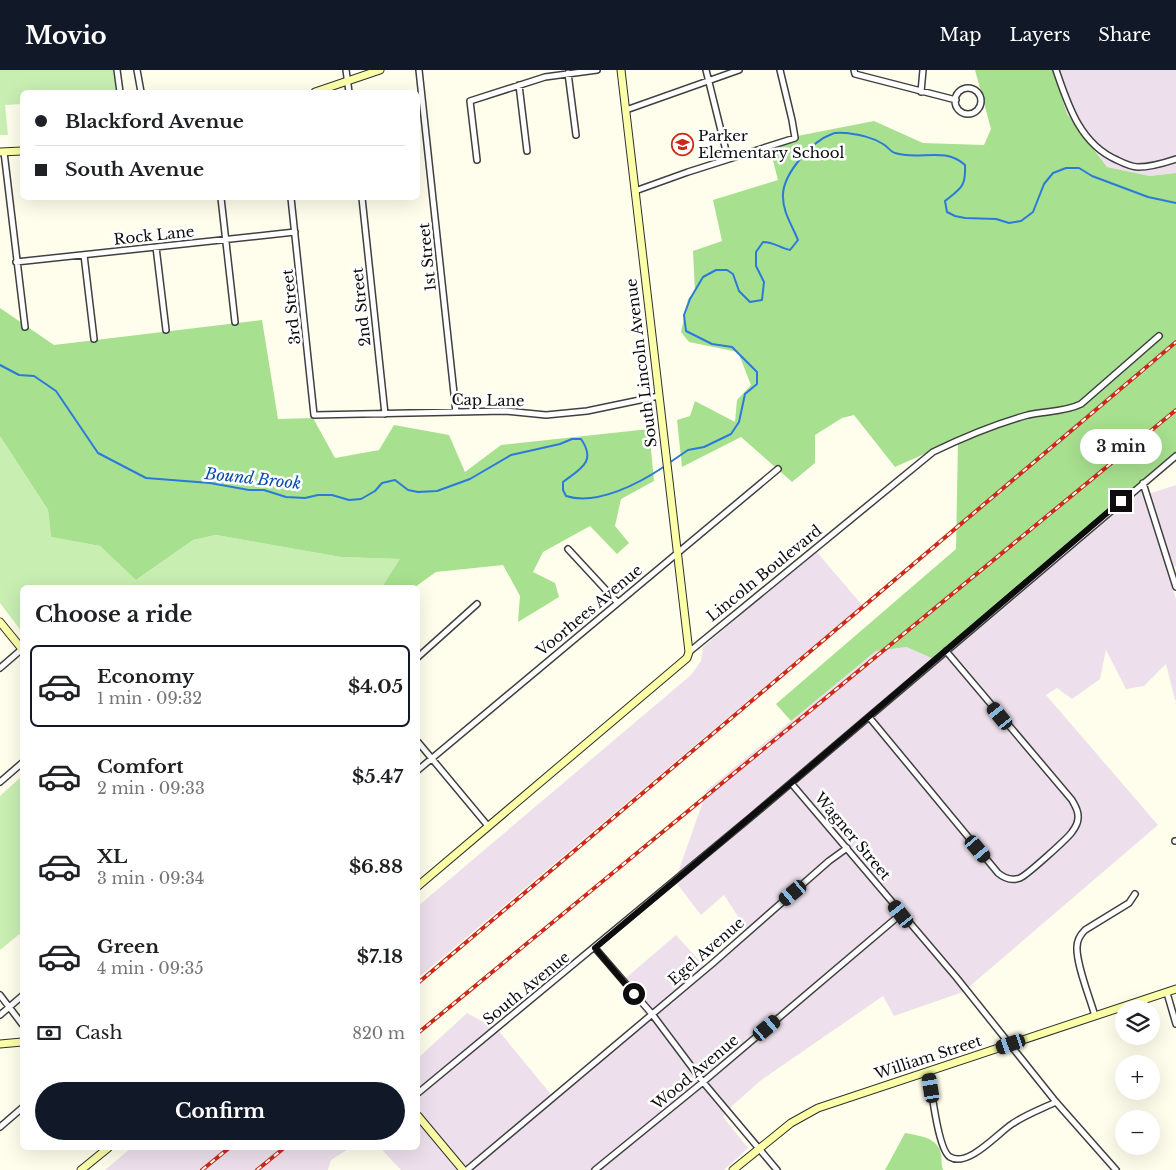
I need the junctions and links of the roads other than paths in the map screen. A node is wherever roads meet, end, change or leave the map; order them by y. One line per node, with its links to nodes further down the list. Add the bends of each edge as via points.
1 (117, 70): 18 (street)
2 (137, 70): 19 (street)
3 (346, 70): 15 (street)
4 (380, 70): 15 (street)
5 (419, 70): 47 (street, 1st Street)
6 (597, 70): 14 (street)
7 (621, 70): 24 (street, South Lincoln Avenue)
8 (706, 70): 16 (street)
9 (739, 70): 16 (street)
10 (780, 70): 29 (street, via 795,138)
11 (854, 70): 22 (street, via 855,74)
12 (923, 70): 22 (street)
13 (1056, 70): 30 (street, via 1070,110 1082,130 1110,157 1137,168)
14 (568, 74): 17 (street); 25 (street)
15 (348, 81): 20 (street); 21 (street)
16 (709, 81): 24 (street); 29 (street)
17 (519, 85): 27 (street); 31 (street, via 470,101)
18 (120, 90)
19 (141, 90)
20 (321, 90)
21 (349, 90)
22 (921, 92): 23 (street)
23 (956, 100): 23 (street, via 957,108 968,114 976,112 981,101 979,94 968,88 961,91)
24 (626, 110): 32 (street, South Lincoln Avenue)
25 (576, 134)
26 (20, 151): 28 (street)
27 (527, 151)
28 (2, 152): 40 (street)
29 (728, 158): 32 (street)
30 (1176, 159)
31 (477, 160)
32 (635, 191): 46 (street, South Lincoln Avenue)
33 (221, 200): 37 (street)
34 (291, 200): 36 (street, 3rd Street)
35 (362, 200): 48 (street, 2nd Street)
36 (295, 232): 37 (street, Rock Lane); 49 (street, 3rd Street)
37 (226, 240): 38 (street, Rock Lane); 41 (street)
38 (156, 247): 39 (street, Rock Lane); 43 (street)
39 (84, 255): 40 (street, Rock Lane); 45 (street)
40 (16, 262): 42 (street)
41 (235, 322)
42 (25, 327)
43 (166, 330)
44 (1159, 336): 62 (street, Lincoln Boulevard, via 1080,404 999,424 933,452)
45 (94, 339)
46 (659, 396): 47 (street, Cap Lane, via 587,411 546,415 505,411); 54 (street, South Lincoln Avenue)
47 (456, 412): 48 (street, Cap Lane)
48 (385, 414): 49 (street, Cap Lane)
49 (314, 415)
50 (1176, 456): 52 (street, South Avenue)
51 (778, 470): 54 (street, Voorhees Avenue)
52 (1143, 483): 55 (street); 61 (street, South Avenue)
53 (568, 549): 56 (street)
54 (677, 552): 56 (street, Voorhees Avenue); 62 (street, South Lincoln Avenue)
55 (1176, 587)
56 (617, 602): 67 (street, Voorhees Avenue)
57 (477, 604): 63 (street)
58 (0, 622): 59 (street)
59 (20, 647)
60 (20, 651): 64 (street)
61 (946, 651): 65 (street, South Avenue); 65 (street, via 1077,809 1076,826 1045,857 1020,878 1005,878 998,873)
62 (689, 652): 72 (street, Lincoln Boulevard, via 687,658)
63 (420, 655)
64 (0, 668)
65 (869, 717): 71 (street, South Avenue)
66 (420, 744): 67 (street)
67 (431, 758): 69 (street, Voorhees Avenue); 72 (street)
68 (20, 765): 70 (street)
69 (420, 768)
70 (0, 782)
71 (791, 783): 73 (street, Wagner Street); 77 (street, South Avenue)
72 (488, 826): 74 (street, Lincoln Boulevard)
73 (847, 848): 76 (street, Wagner Street); 84 (street, Egel Avenue)
74 (420, 884)
75 (1136, 894): 85 (street, via 1128,903 1085,930 1077,943 1077,955)
76 (901, 914): 90 (street, Wagner Street); 92 (street, Wood Avenue)
77 (595, 948): 84 (street); 93 (street, South Avenue)
78 (1176, 989): 79 (street, William Street)
79 (1167, 993): 85 (street, William Street); 87 (street)
80 (0, 996): 82 (street)
81 (20, 998): 82 (street)
82 (10, 1008): 83 (street); 86 (street)
83 (0, 1014)
84 (652, 1014): 92 (street); 101 (street, Egel Avenue)
85 (1095, 1016): 90 (street, William Street)
86 (20, 1021)
87 (1176, 1024)
88 (20, 1042): 89 (street)
89 (0, 1044)
90 (1011, 1044): 91 (street, William Street); 94 (street, Wagner Street)
91 (929, 1072): 94 (street, via 939,1133 949,1156 963,1158 975,1153 1014,1122); 98 (street, William Street, via 818,1108 791,1123)
92 (703, 1082): 98 (street); 102 (street, Wood Avenue)
93 (420, 1092)
94 (1056, 1102): 105 (street, Wagner Street)
95 (20, 1110): 97 (street)
96 (420, 1118): 101 (street)
97 (0, 1127)
98 (759, 1148): 103 (street, William Street); 104 (street)
99 (106, 1150): 100 (street)
100 (81, 1170)
101 (465, 1170)
102 (595, 1170)
103 (733, 1170)
104 (777, 1170)
105 (1116, 1170)

